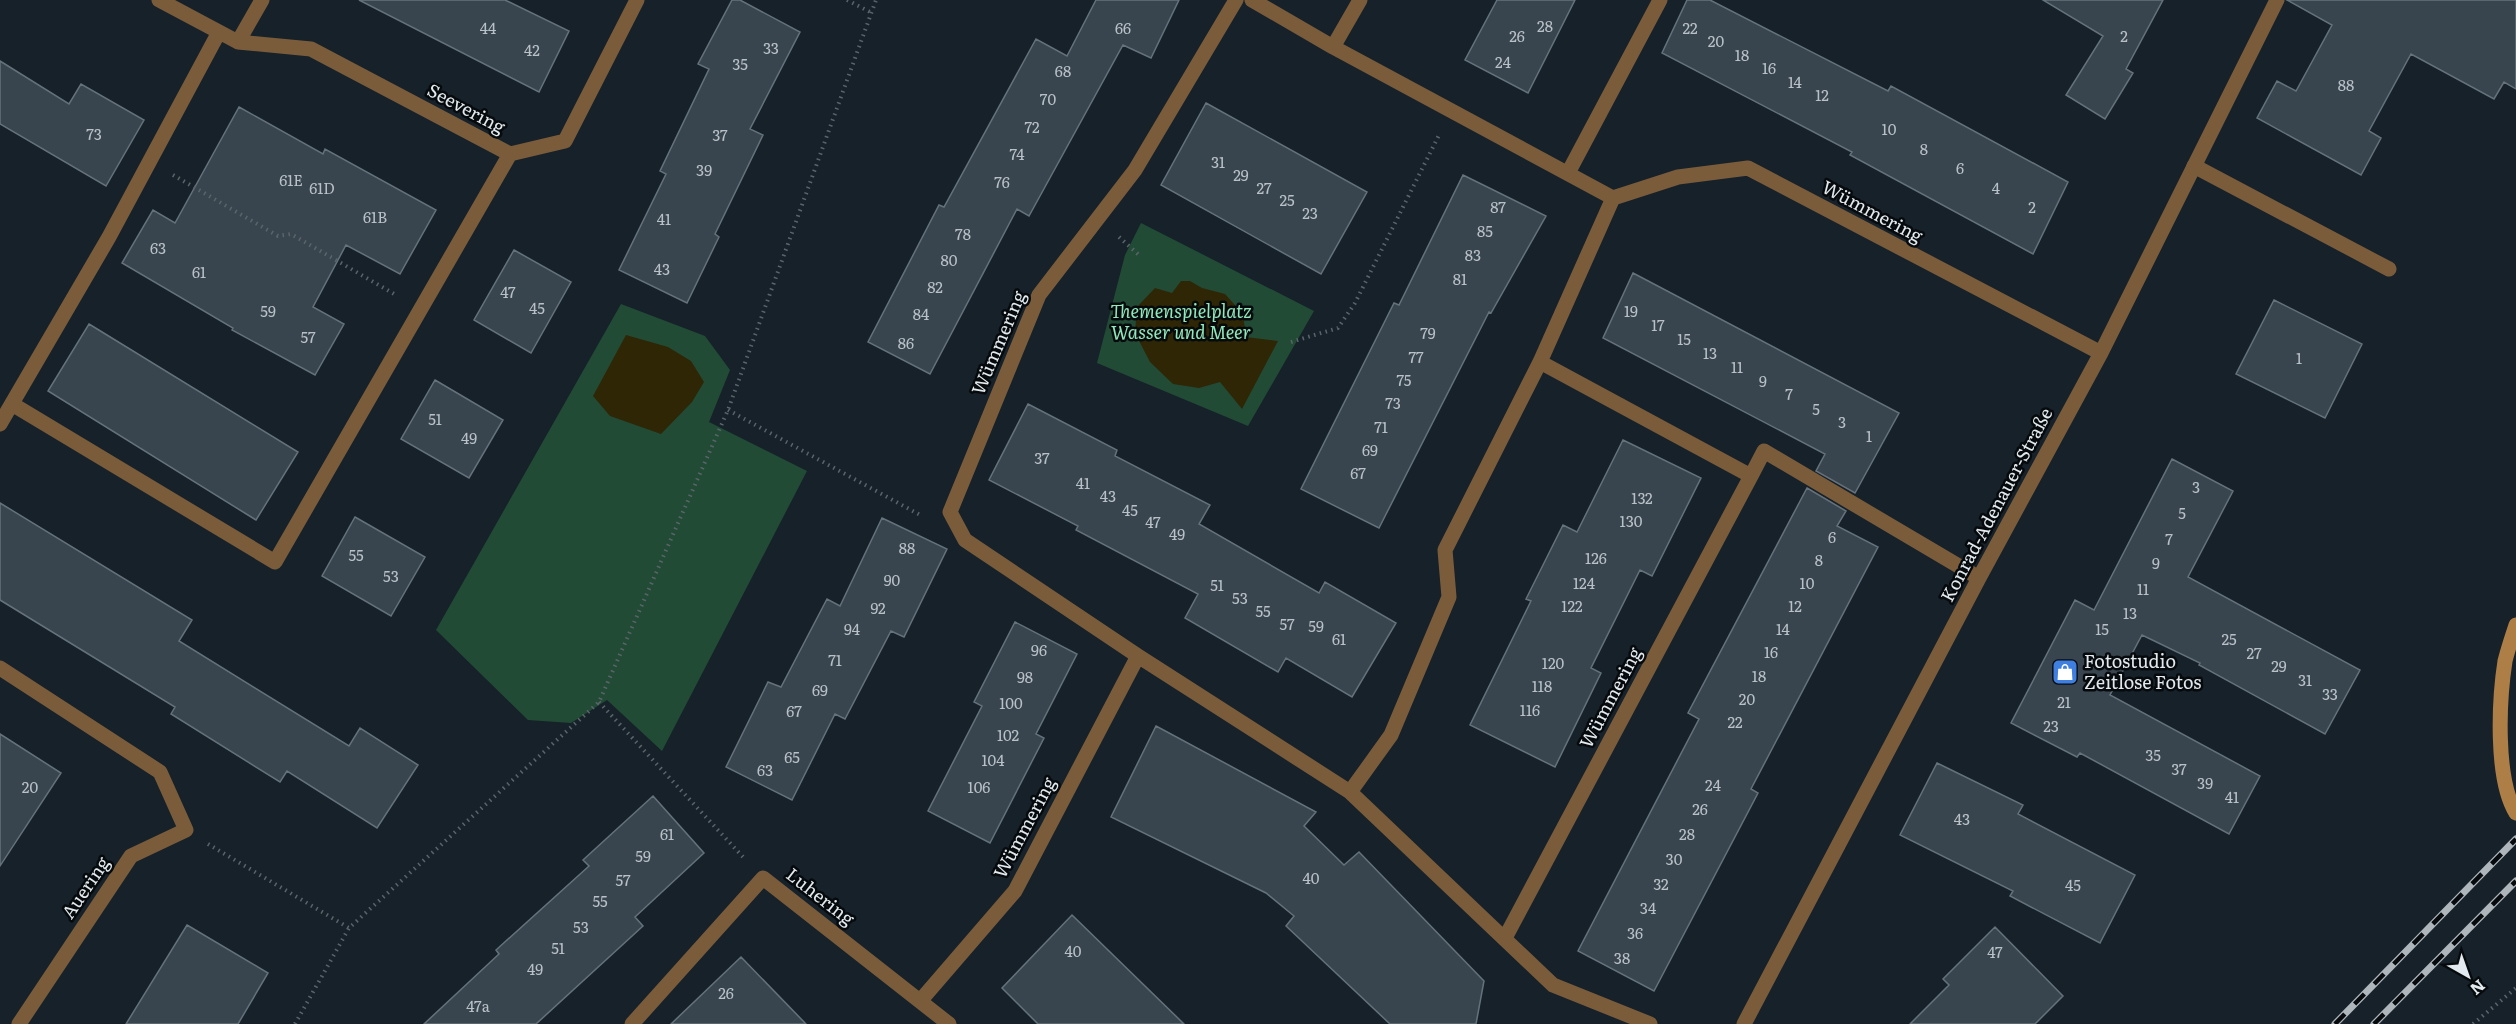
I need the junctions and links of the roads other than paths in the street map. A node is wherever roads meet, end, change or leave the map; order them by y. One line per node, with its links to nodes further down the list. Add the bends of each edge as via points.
1 (159, 0): 9 (street, Seevering)
2 (262, 0): 10 (street)
3 (637, 0): 12 (street, Seevering, via 565,141)
4 (1236, 0): 24 (street, Wümmering, via 1135,170 1038,295 950,512 965,540)
5 (1252, 0): 11 (street)
6 (1359, 0): 11 (street)
7 (1660, 0): 14 (street)
8 (2277, 0): 13 (street, Konrad-Adenauer-Straße)
9 (219, 32): 10 (street, Seevering); 19 (street, via 109,237)
10 (238, 42): 12 (street, Seevering, via 311,49)
11 (1333, 47): 14 (street)
12 (510, 154): 19 (street, via 275,562)
13 (2194, 166): 16 (street); 17 (street, Konrad-Adenauer-Straße)
14 (1568, 173): 15 (street)
15 (1613, 198): 17 (street, Wümmering, via 1678,177 1748,168); 18 (street)
16 (2389, 269)
17 (2101, 353): 22 (street, Konrad-Adenauer-Straße)
18 (1540, 362): 21 (street); 26 (street, via 1445,550 1449,597 1391,735)
19 (12, 404): 20 (street)
20 (0, 424)
21 (1751, 476): 22 (street, Wümmering, via 1764,451); 28 (street, Wümmering)
22 (1979, 578): 34 (street, Konrad-Adenauer-Straße)
23 (2516, 625): 27 (street, via 2505,660 2500,720 2503,764)
24 (1138, 656): 26 (street, Wümmering); 29 (street, Wümmering, via 1015,891)
25 (0, 668): 30 (street, Auering, via 160,772 186,830 130,856)
26 (1350, 792): 28 (street, Wümmering)
27 (2516, 813)
28 (1505, 938): 33 (street, Wümmering, via 1553,985)
29 (921, 1000): 31 (street, Luhering, via 763,878); 32 (street, Luhering)
30 (19, 1024)
31 (632, 1024)
32 (949, 1024)
33 (1650, 1024)
34 (1744, 1024)

